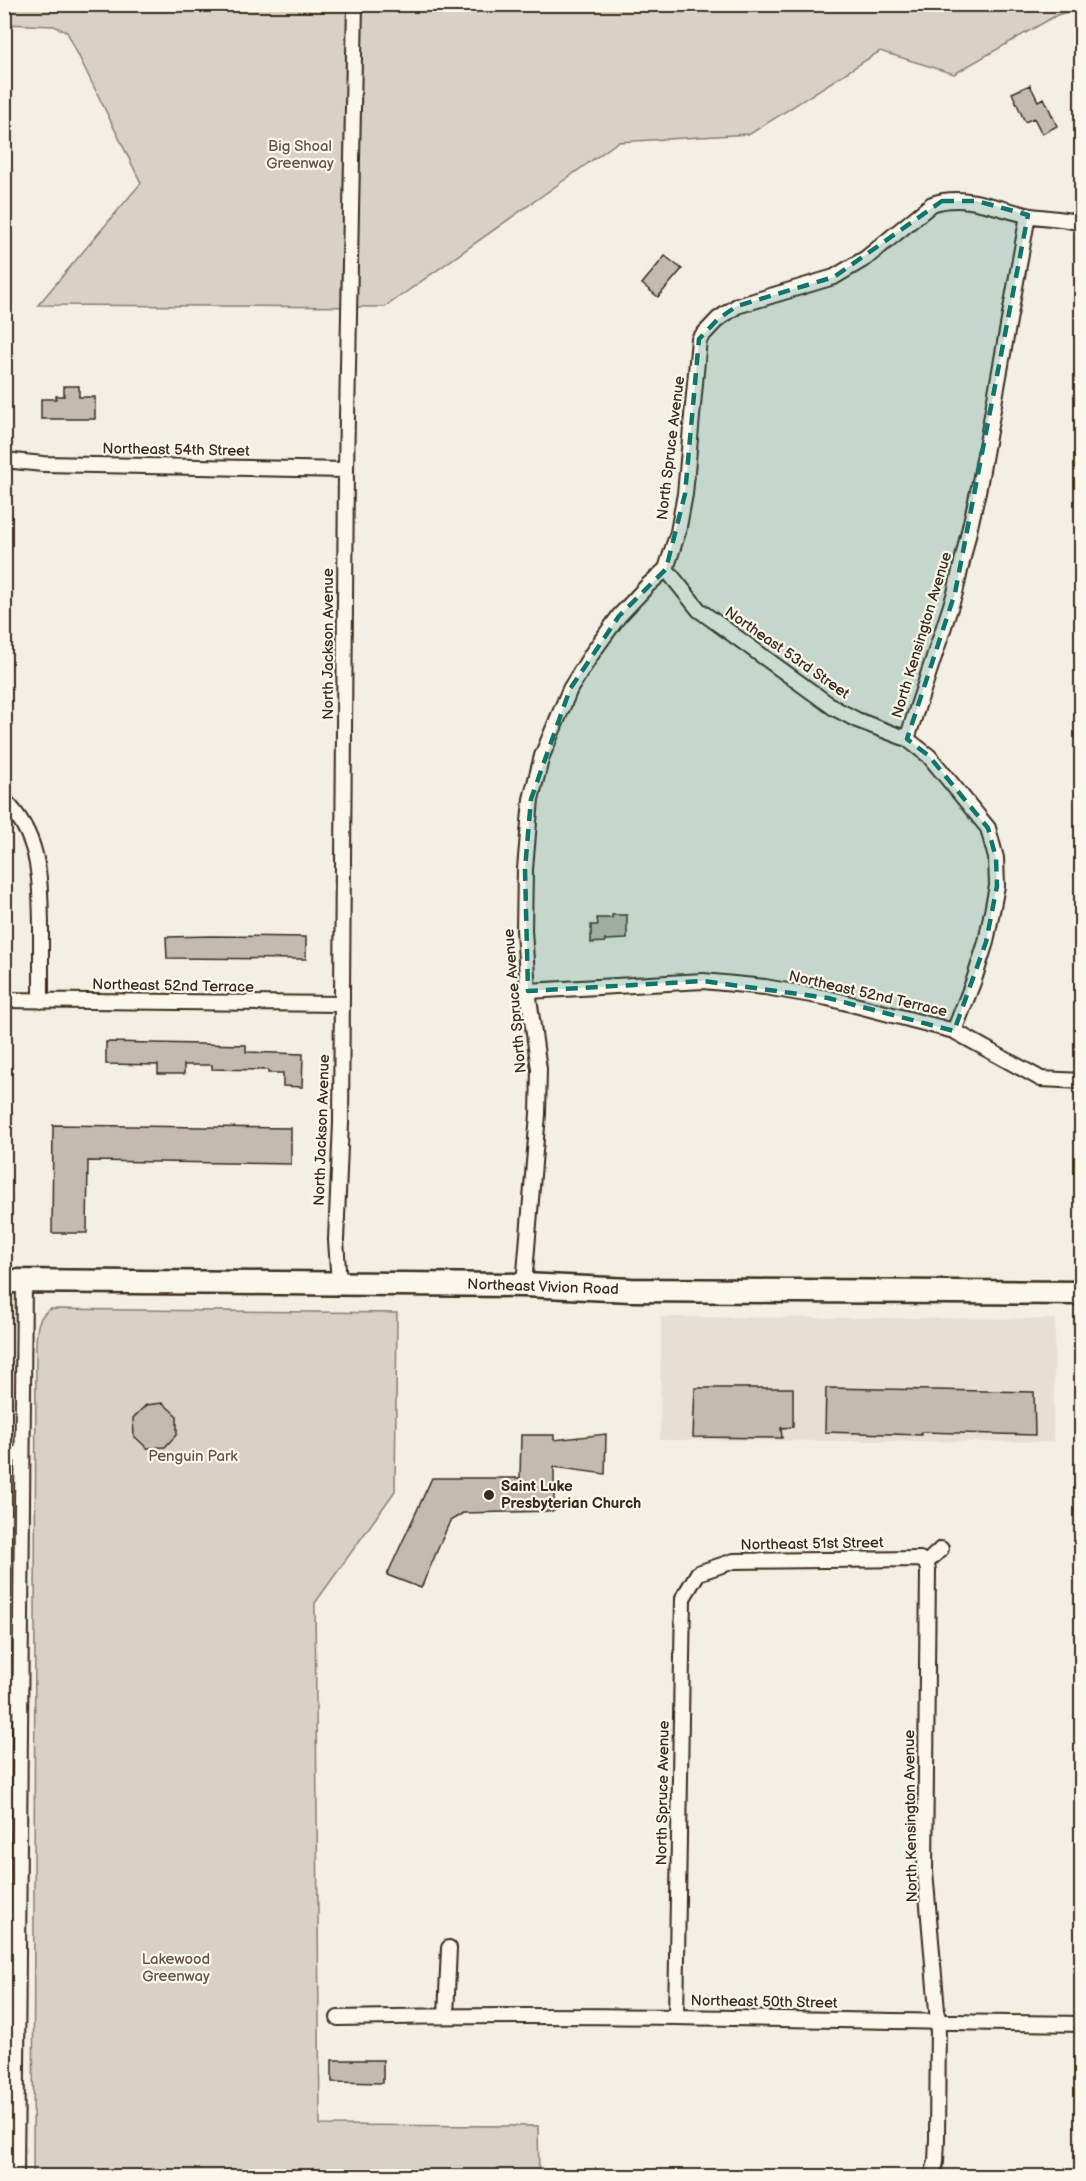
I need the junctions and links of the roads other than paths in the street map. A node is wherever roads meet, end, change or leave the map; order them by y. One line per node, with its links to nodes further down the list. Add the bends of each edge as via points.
1 (355, 4): 5 (street, North Jackson Avenue)
2 (1028, 215): 3 (street, North Spruce Avenue); 6 (street, North Spruce Avenue, via 977,201 932,204 866,258 834,276 737,306 718,319 699,339 685,494); 7 (street, North Kensington Avenue, via 979,487 955,593)
3 (1080, 220)
4 (4, 460): 5 (street, Northeast 54th Street)
5 (346, 470): 12 (street, North Jackson Avenue)
6 (666, 569): 7 (street, Northeast 53rd Street, via 699,610 834,708); 9 (street, North Spruce Avenue, via 619,616 592,652 566,698 542,756 531,799 525,869)
7 (908, 739): 13 (street, North Kensington Avenue, via 929,756 988,828 996,858 997,886 986,942)
8 (4, 800): 11 (street, via 28,833 39,869)
9 (528, 991): 13 (street, Northeast 52nd Terrace, via 703,981 828,998); 17 (street, North Spruce Avenue, via 539,1069)
10 (4, 1000): 11 (street, Northeast 52nd Terrace)
11 (41, 1001): 12 (street, Northeast 52nd Terrace)
12 (342, 1004): 16 (street, North Jackson Avenue, via 336,1240)
13 (954, 1031): 14 (street, Northeast 52nd Terrace, via 1041,1080)
14 (1082, 1081)
15 (14, 1281): 16 (main road, Northeast Vivion Road); 20 (street)
16 (339, 1284): 17 (main road, Northeast Vivion Road)
17 (524, 1285): 18 (main road, Northeast Vivion Road, via 631,1290)
18 (1082, 1293)
19 (4, 1454): 20 (street)
20 (22, 1454): 25 (street)
21 (941, 1549): 22 (street)
22 (926, 1563): 23 (street, Northeast 51st Street, via 920,1558 734,1561); 31 (street, North Kensington Avenue, via 925,1871)
23 (698, 1573): 29 (street, North Spruce Avenue, via 683,1598)
24 (4, 1683): 25 (street)
25 (20, 1683): 26 (street)
26 (11, 1921): 33 (street)
27 (449, 1948): 28 (street)
28 (446, 2016): 29 (street, Northeast 50th Street); 30 (street, Northeast 50th Street)
29 (676, 2017): 31 (street, Northeast 50th Street)
30 (339, 2018)
31 (938, 2022): 32 (street, Northeast 50th Street); 35 (street, North Kensington Avenue, via 937,2139)
32 (1082, 2024)
33 (10, 2158): 34 (street)
34 (16, 2176)
35 (932, 2176)

